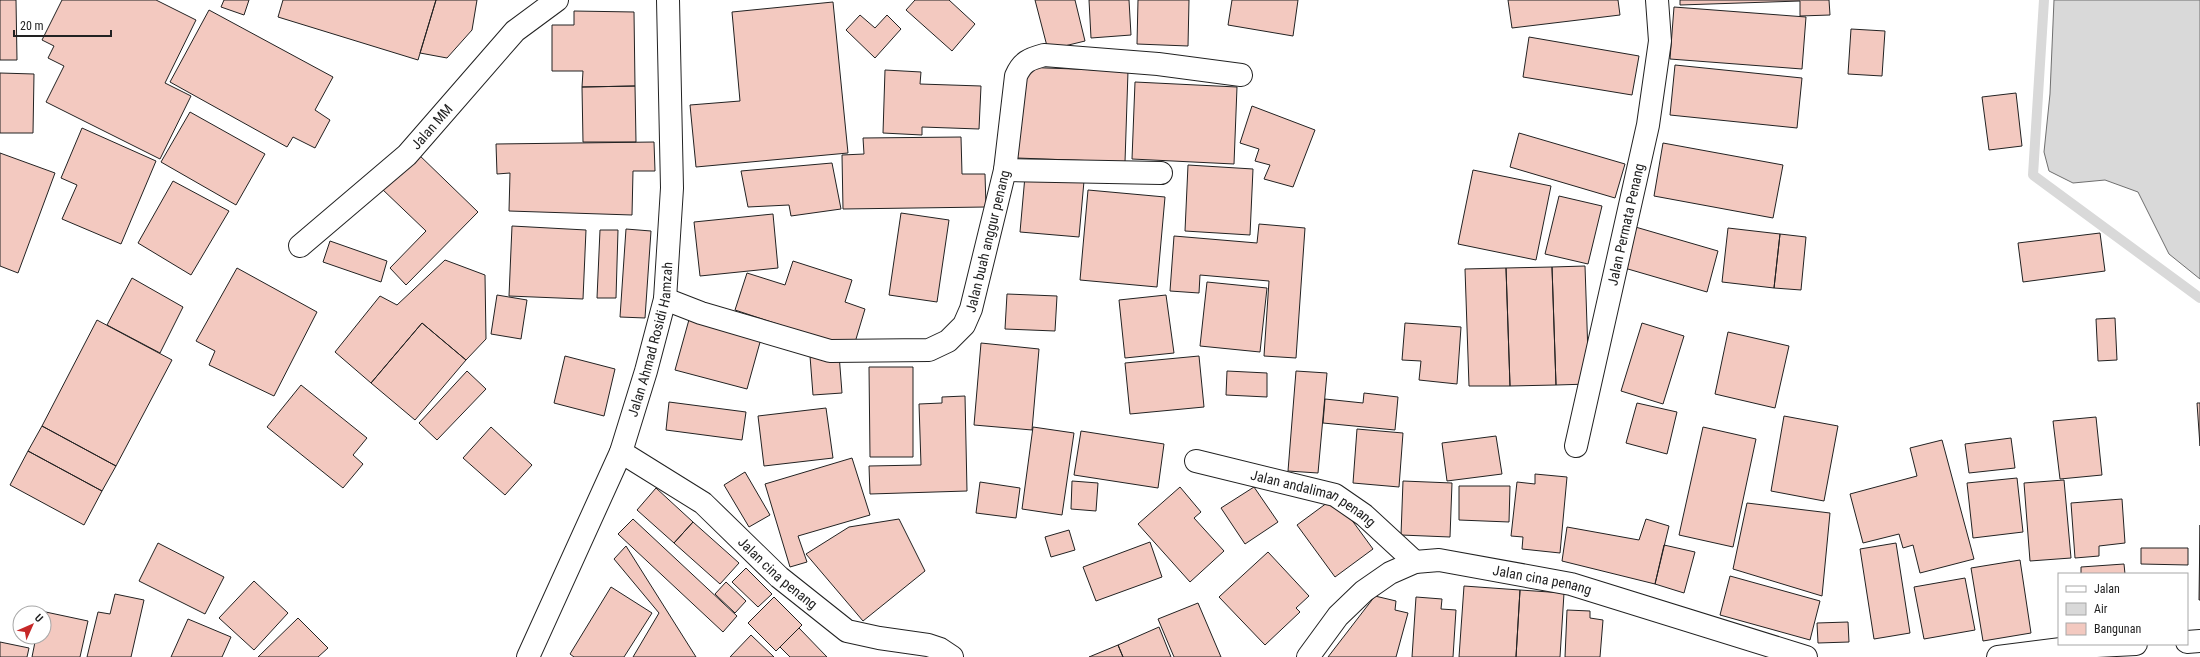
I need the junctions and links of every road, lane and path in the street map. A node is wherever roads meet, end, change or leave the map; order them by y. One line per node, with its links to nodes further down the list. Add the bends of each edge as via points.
1 (557, 0): 7 (street, Jalan MM, via 515,31 407,155)
2 (668, 0): 8 (street, Jalan Ahmad Rosidi Hamzah, via 672,188)
3 (1657, 0): 9 (street, Jalan Permata Penang, via 1660,41 1648,125)
4 (1241, 75): 5 (street, Jalan buah anggur penang, via 1158,64 1044,55 1029,59 1020,66 1016,76)
5 (1005, 170): 6 (street); 8 (street, Jalan buah anggur penang, via 971,309 964,325 948,341 929,350 830,351 701,313)
6 (1161, 172)
7 (300, 246)
8 (665, 299): 10 (street, Jalan Ahmad Rosidi Hamzah)
9 (1576, 446)
10 (621, 452): 16 (street, Jalan Ahmad Rosidi Hamzah); 17 (street, Jalan cina penang, via 703,503 779,577 847,631 928,645)
11 (1196, 461): 12 (street, Jalan andaliman penang, via 1335,495 1364,515)
12 (1415, 562): 18 (street, Jalan cina penang, via 1390,573 1364,591 1338,616); 19 (street, Jalan cina penang, via 1439,560 1571,584)
13 (2200, 641): 14 (street)
14 (2188, 642)
15 (2116, 645): 20 (street)
16 (528, 657)
17 (952, 657)
18 (1308, 657)
19 (1806, 657)
20 (1998, 657)

